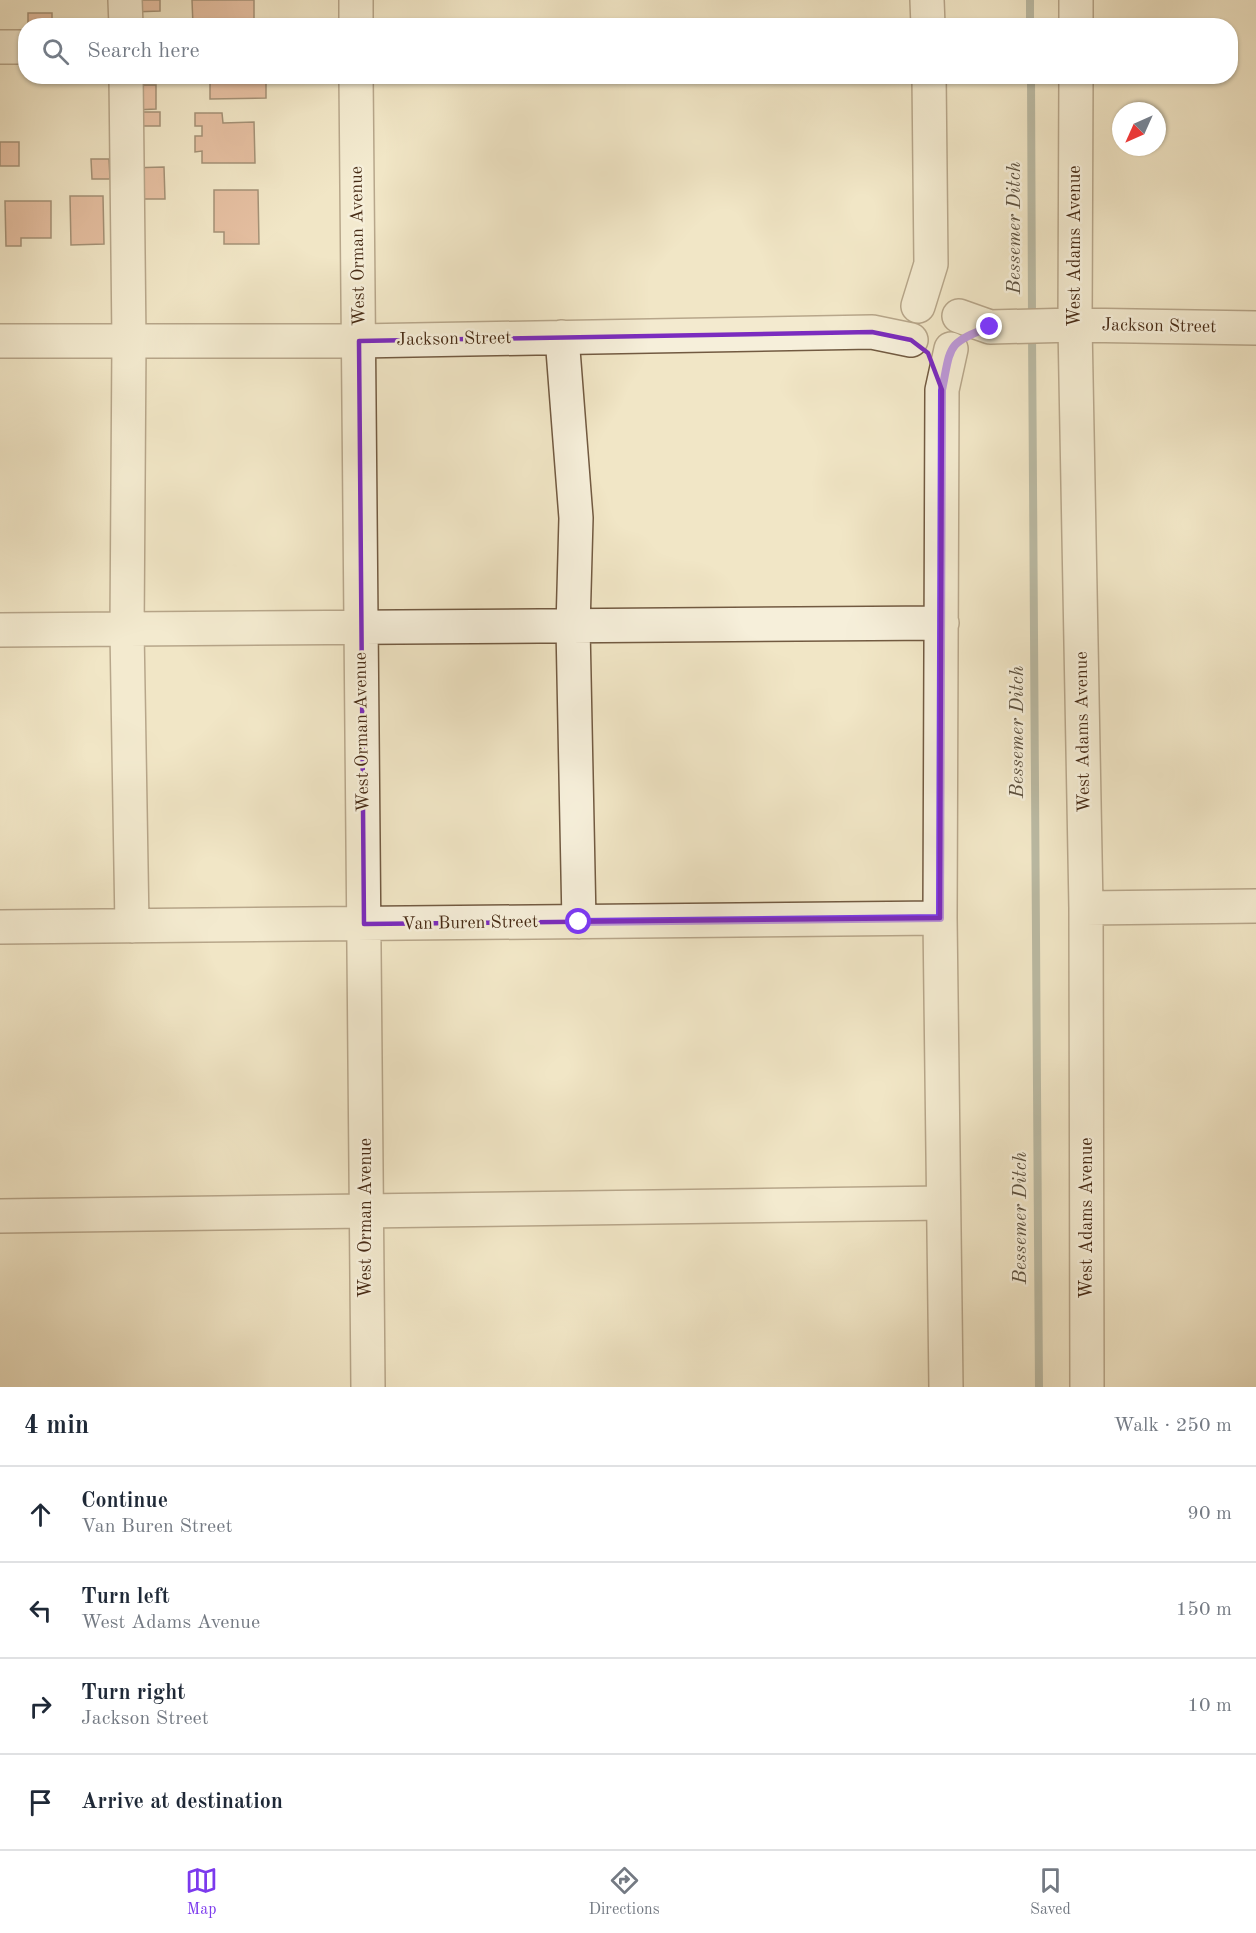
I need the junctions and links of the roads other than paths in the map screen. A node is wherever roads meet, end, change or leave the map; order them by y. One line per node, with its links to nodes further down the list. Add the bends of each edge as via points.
1 (125, 0): 5 (street)
2 (356, 0): 6 (street)
3 (927, 0): 7 (street)
4 (1076, 0): 8 (street)
5 (126, 18)
6 (356, 18)
7 (928, 18)
8 (1076, 18)
9 (0, 47): 10 (street)
10 (18, 47)
11 (126, 84): 20 (street)
12 (356, 84): 21 (street, West Orman Avenue)
13 (929, 84): 16 (street, via 930,264)
14 (1076, 84): 15 (street, West Adams Avenue)
15 (1063, 325): 16 (street, Jackson Street); 17 (street, Jackson Street); 28 (street, West Adams Avenue)
16 (935, 328): 18 (street, Jackson Street); 22 (street, via 942,390)
17 (1256, 328)
18 (562, 337): 21 (street, Jackson Street); 23 (street, via 576,518)
19 (0, 341): 20 (street, Jackson Street)
20 (129, 341): 21 (street, Jackson Street); 26 (street)
21 (359, 341): 24 (street, West Orman Avenue)
22 (942, 623): 23 (street); 29 (street)
23 (573, 627): 24 (street); 30 (street)
24 (361, 628): 26 (street); 31 (street, West Orman Avenue)
25 (0, 630): 26 (street)
26 (127, 630): 32 (street)
27 (1256, 906): 28 (street)
28 (1086, 908): 39 (street, West Adams Avenue)
29 (940, 918): 30 (street, Van Buren Street); 34 (street)
30 (579, 922): 31 (street, Van Buren Street)
31 (364, 924): 32 (street, Van Buren Street); 35 (street, West Orman Avenue)
32 (132, 926): 33 (street, Van Buren Street)
33 (0, 927)
34 (943, 1203): 35 (street); 38 (street)
35 (366, 1211): 36 (street); 37 (street, West Orman Avenue)
36 (0, 1216)
37 (368, 1387)
38 (946, 1387)
39 (1087, 1387)

